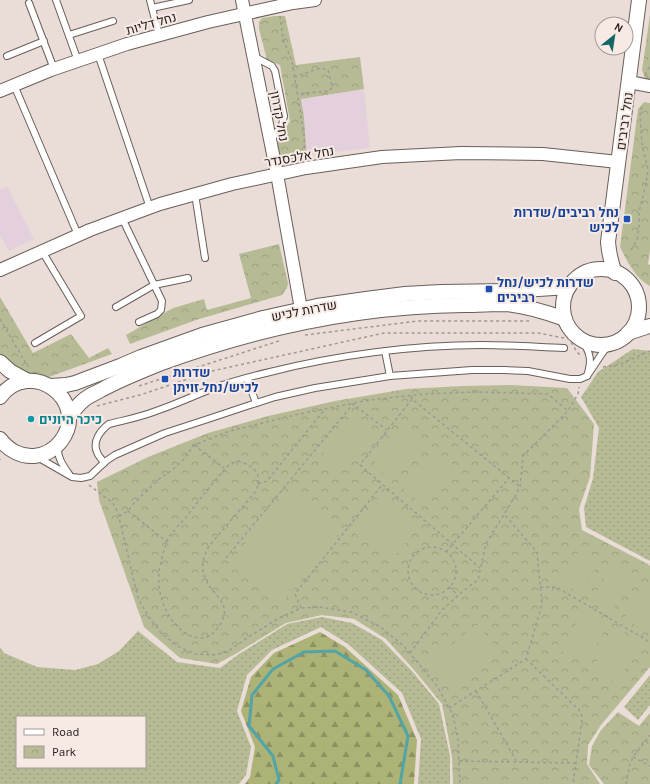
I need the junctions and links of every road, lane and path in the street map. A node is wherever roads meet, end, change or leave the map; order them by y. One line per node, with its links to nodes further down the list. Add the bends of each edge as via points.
1 (56, 0): 12 (lane)
2 (150, 0): 9 (lane)
3 (189, 0): 9 (lane)
4 (242, 0): 10 (street, נחל קדרון)
5 (315, 0): 8 (street, נחל דליות)
6 (639, 0): 23 (street, נחל רביבים)
7 (28, 3): 14 (lane)
8 (278, 6): 10 (street, נחל דליות); 22 (path, via 283,39 292,61)
9 (152, 8): 13 (lane)
10 (245, 14): 13 (street, נחל דליות); 17 (street, נחל קדרון)
11 (113, 21): 12 (lane)
12 (69, 35): 18 (lane)
13 (159, 36): 15 (street, נחל דליות)
14 (44, 41): 16 (lane); 20 (lane)
15 (98, 54): 18 (street, נחל דליות); 34 (lane)
16 (7, 56)
17 (253, 56): 29 (street, נחל קדרון); 29 (lane, via 272,66 275,71 284,116 282,125)
18 (78, 61): 20 (street, נחל דליות)
19 (650, 66): 21 (path)
20 (54, 69): 24 (street, נחל דליות)
21 (645, 75)
22 (294, 77): 27 (path); 27 (path, via 322,68 328,70 332,86 330,91)
23 (629, 82): 25 (street); 30 (street, נחל רביבים)
24 (14, 85): 26 (street, נחל דליות); 36 (lane)
25 (650, 86)
26 (0, 91)
27 (297, 94): 31 (path)
28 (642, 105): 38 (path, via 642,144 648,169 639,212 637,240)
29 (270, 141): 32 (street, נחל קדרון)
30 (618, 162): 31 (street, נחל אלכסנדר, via 543,154 461,153 382,158); 37 (street, נחל רביבים)
31 (306, 168): 32 (street, נחל אלכסנדר)
32 (277, 174): 33 (street, נחל אלכסנדר); 50 (street, נחל קדרון)
33 (195, 194): 34 (street, נחל אלכסנדר); 40 (lane)
34 (150, 208): 35 (street, נחל אלכסנדר)
35 (122, 218): 36 (street, נחל אלכסנדר); 45 (lane)
36 (78, 235): 39 (street, נחל אלכסנדר)
37 (608, 242): 42 (street, נחל רביבים); 43 (street, נחל רביבים)
38 (631, 250)
39 (42, 251): 41 (street, נחל אלכסנדר); 60 (lane, via 81,316)
40 (205, 258)
41 (0, 270)
42 (592, 271): 43 (street); 46 (street, via 579,277)
43 (615, 273): 47 (street, via 629,283)
44 (188, 278): 45 (lane)
45 (154, 285): 49 (lane); 54 (lane, via 162,301 161,310)
46 (569, 287): 50 (street, שדרות לכיש, via 405,294); 52 (street, via 563,305)
47 (636, 294): 48 (street); 56 (street, via 638,312 635,323)
48 (650, 301)
49 (116, 307)
50 (301, 309): 70 (street, שדרות לכיש, via 202,335 75,383)
51 (0, 319): 65 (path)
52 (565, 319): 59 (street, via 572,331); 79 (street, שדרות לכיש, via 537,309 507,304 406,307 313,320 235,339 146,369 86,398)
53 (534, 321): 57 (path, via 418,321)
54 (139, 322)
55 (650, 326): 56 (street)
56 (628, 333): 61 (street)
57 (301, 336)
58 (286, 339): 71 (path)
59 (582, 340): 61 (street, via 596,345); 67 (lane, via 590,356)
60 (35, 343)
61 (611, 344): 67 (lane)
62 (564, 348): 63 (lane, via 482,345)
63 (385, 351): 66 (lane); 68 (lane, via 308,363)
64 (5, 366): 65 (street); 65 (path, via 20,366)
65 (28, 374): 70 (street); 73 (street)
66 (390, 376): 69 (lane, via 504,370); 75 (lane, via 315,388)
67 (587, 376): 69 (lane)
68 (247, 378): 75 (lane); 85 (lane, via 156,411 109,424 99,433 95,447)
69 (580, 379): 78 (path, via 578,394)
70 (50, 386): 79 (street, via 60,394)
71 (140, 386)
72 (411, 396): 74 (path); 76 (path); 78 (path, via 476,392 548,394)
73 (0, 397)
74 (412, 399): 80 (path); 89 (path)
75 (256, 403): 85 (lane, via 165,434 115,454)
76 (352, 404): 77 (path); 80 (path); 99 (path)
77 (325, 409): 82 (path, via 230,431); 90 (path, via 267,481)
78 (568, 411): 92 (path, via 523,456)
79 (69, 417): 81 (street, via 67,429)
80 (388, 430): 91 (path, via 360,465)
81 (59, 444): 84 (street, via 44,454); 87 (lane, via 61,460)
82 (194, 445): 86 (path); 93 (path, via 183,460 159,479)
83 (2, 451): 84 (street)
84 (32, 456): 87 (lane)
85 (104, 463): 88 (lane, via 90,476)
86 (225, 469): 90 (path, via 238,461 246,464 258,475); 96 (path)
87 (72, 477): 88 (lane)
88 (81, 478): 95 (path, via 113,503)
89 (509, 478): 92 (path); 97 (path)
90 (258, 484): 96 (path, via 256,491 205,554 203,570 206,580 224,605 222,622 206,637 196,638 186,634 165,608 159,591 159,571)
91 (382, 485): 97 (path); 104 (path, via 295,594)
92 (520, 487): 94 (path)
93 (128, 511): 95 (path); 96 (path)
94 (504, 514): 100 (path, via 485,548); 102 (path, via 537,552)
95 (119, 516): 104 (path, via 138,598 161,633 180,647 195,654 213,656 227,652 279,618)
96 (167, 542)
97 (453, 544): 98 (path); 100 (path)
98 (446, 552): 101 (path, via 454,561 456,569); 101 (path, via 435,547 420,550 410,561 408,576 411,583 422,593 438,594)
99 (226, 558)
100 (480, 568): 103 (path, via 478,580)
101 (449, 587): 103 (path)
102 (540, 587): 105 (path, via 556,587); 107 (path, via 542,604)
103 (458, 595): 106 (path, via 442,610)
104 (301, 608): 106 (path, via 319,607 351,612 379,626)
105 (650, 642)
106 (410, 654): 109 (path, via 437,686)
107 (526, 659): 108 (path); 114 (path, via 579,710 582,716)
108 (476, 690): 109 (path); 113 (path)
109 (449, 708): 112 (path, via 458,740)
110 (650, 735): 111 (path)
111 (633, 757): 115 (path); 118 (path)
112 (459, 761): 113 (path); 116 (path)
113 (517, 762): 114 (path)
114 (576, 763): 117 (path)
115 (650, 766)
116 (460, 784)
117 (573, 784)
118 (626, 784)

